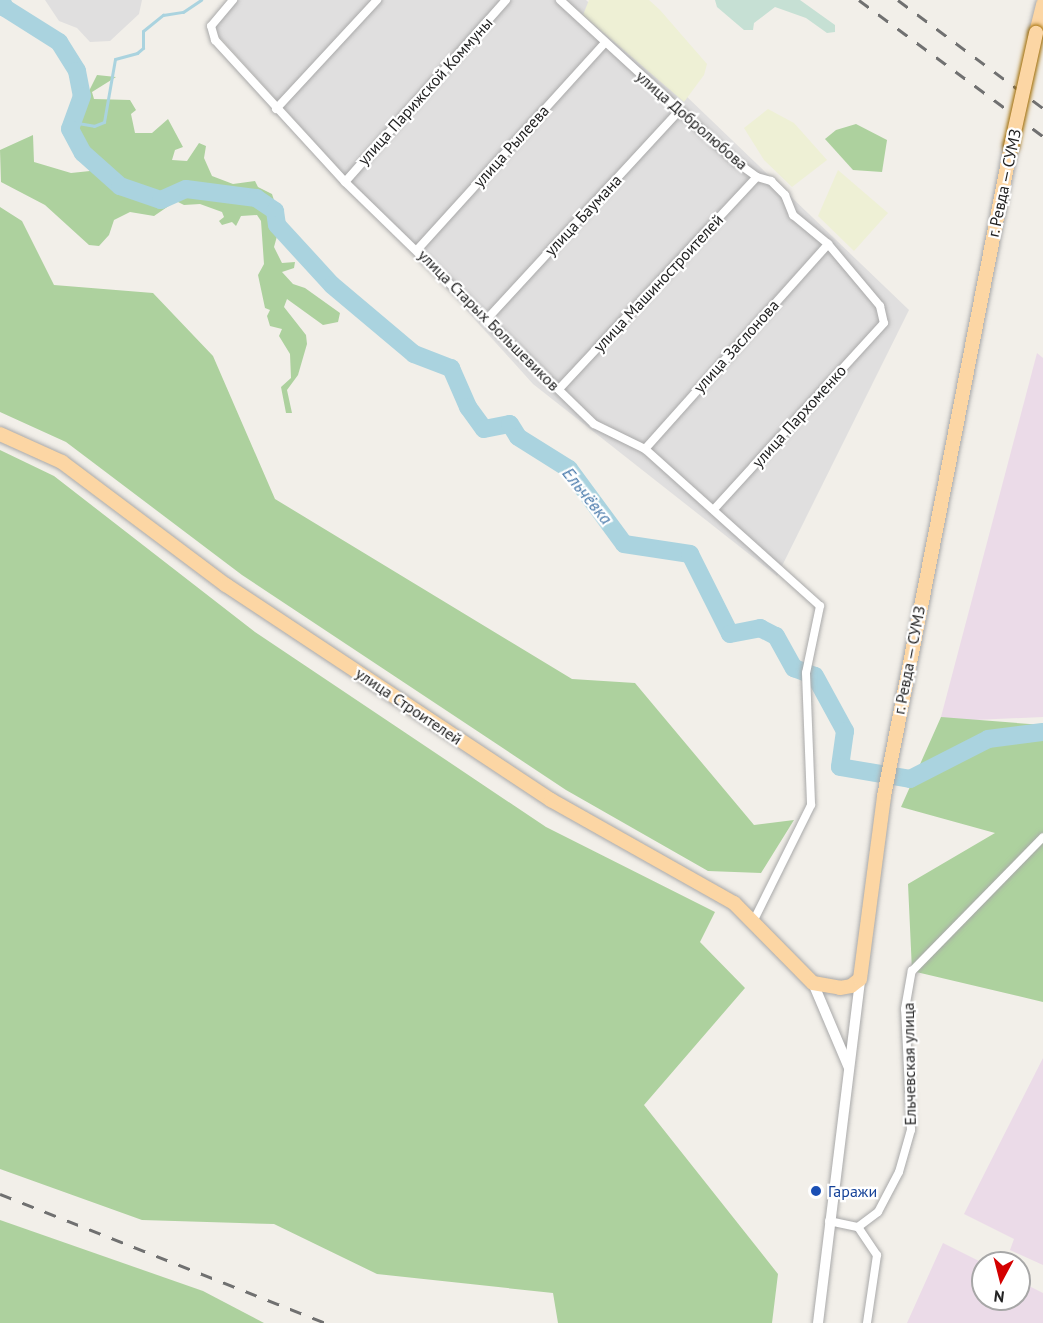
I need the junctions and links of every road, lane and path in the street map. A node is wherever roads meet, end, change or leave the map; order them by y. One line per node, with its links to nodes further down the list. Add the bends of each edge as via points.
1 (233, 0): 7 (street, улица Старых Большевиков, via 212,26 212,36)
2 (377, 0): 7 (street)
3 (506, 0): 10 (street, улица Парижской Коммуны)
4 (560, 0): 6 (street, улица Добролюбова)
5 (1043, 4): 21 (main road, г. Ревда — СУМЗ, bridge, via 1011,146 888,773)
6 (605, 43): 8 (street, улица Добролюбова); 12 (street, улица Рылеева)
7 (276, 109): 10 (street, улица Старых Большевиков)
8 (679, 111): 9 (street, улица Добролюбова); 13 (street, улица Баумана)
9 (757, 177): 11 (street, улица Добролюбова, via 771,181 785,195 793,215); 15 (street, улица Машиностроителей)
10 (345, 182): 12 (street, улица Старых Большевиков)
11 (828, 244): 14 (street, улица Добролюбова, via 880,306); 17 (street, улица Заслонова)
12 (417, 250): 13 (street, улица Старых Большевиков)
13 (488, 319): 15 (street, улица Старых Большевиков)
14 (884, 323): 18 (street, улица Пархоменко)
15 (559, 389): 17 (street, улица Старых Большевиков, via 594,424)
16 (0, 434): 20 (main road, улица Строителей, via 62,462 236,592 551,800 734,903)
17 (645, 449): 18 (street, улица Старых Большевиков)
18 (714, 510): 20 (street, улица Старых Большевиков, via 820,606 806,673 811,805)
19 (1043, 837): 25 (street, Ельчевская улица, via 912,971 905,1009 911,1130 899,1172 878,1212)
20 (753, 922): 22 (main road, улица Строителей)
21 (860, 979): 22 (main road, via 840,988); 23 (street, г. Ревда — СУМЗ)
22 (813, 983): 23 (street, улица Строителей)
23 (849, 1068): 24 (street, г. Ревда — СУМЗ)
24 (829, 1221): 25 (street); 26 (street, г. Ревда — СУМЗ)
25 (858, 1227): 27 (street, via 877,1255)
26 (818, 1323)
27 (867, 1323)

